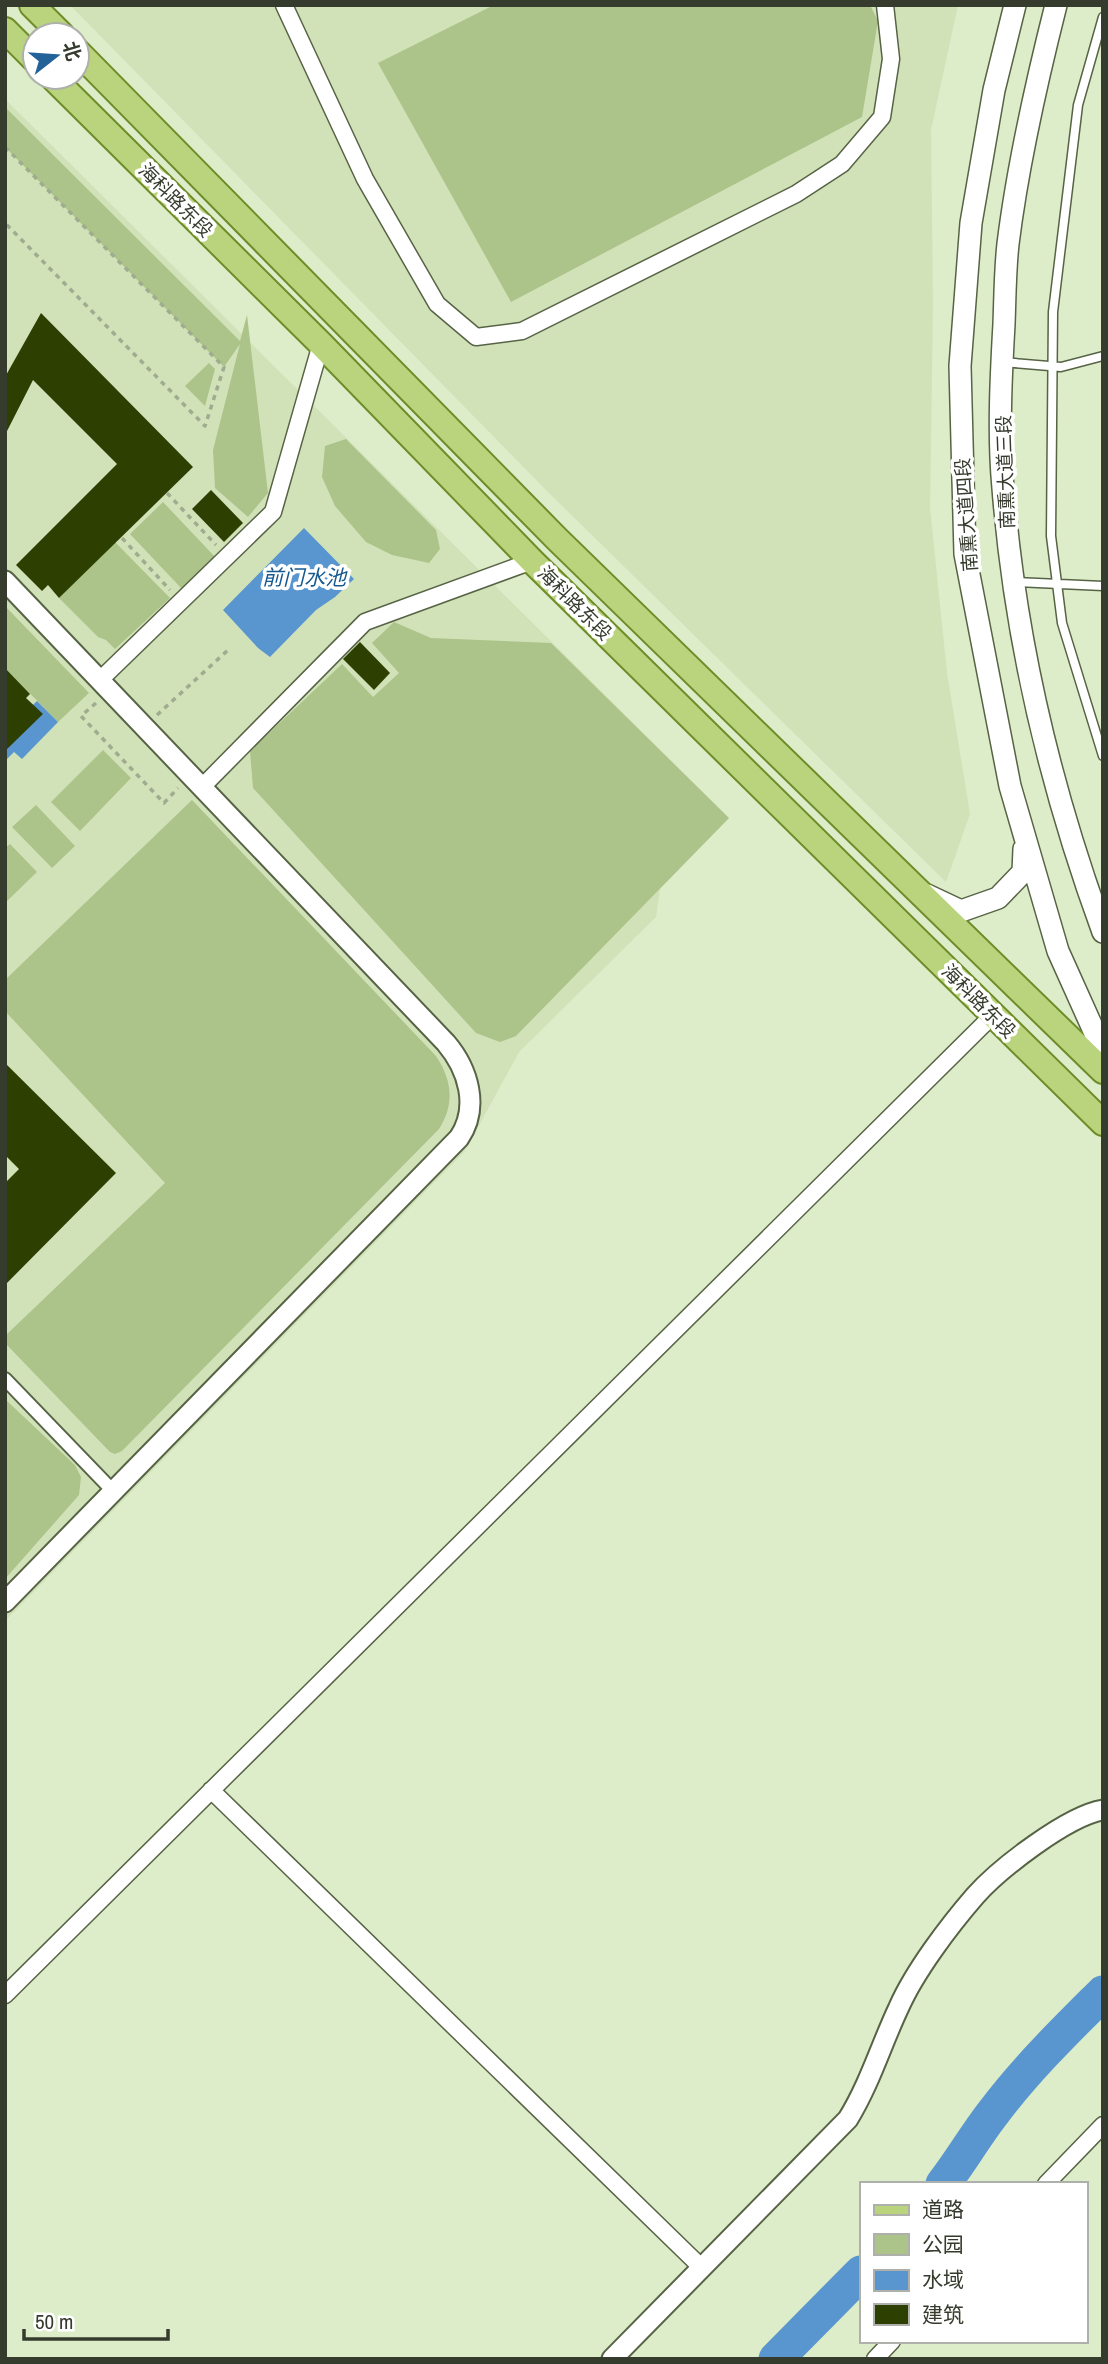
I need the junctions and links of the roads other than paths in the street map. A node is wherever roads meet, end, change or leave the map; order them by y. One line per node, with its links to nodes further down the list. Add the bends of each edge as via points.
1 (32, 5): 7 (main road)
2 (284, 5): 3 (street, via 365,179 437,304 476,337 522,331 796,194 842,164 882,117 891,59)
3 (885, 5)
4 (1015, 5): 24 (main road, 南熏大道四段, via 994,90 971,223 960,366 965,554 1010,786)
5 (1056, 5): 14 (main road, 南熏大道三段, via 1021,156 1008,247)
6 (1103, 17): 15 (lane, via 1078,105 1053,312)
7 (48, 21)
8 (5, 30): 9 (main road)
9 (21, 46)
10 (91, 65): 25 (main road, 海科路东段, via 557,539)
11 (66, 91): 12 (main road, 海科路东段)
12 (321, 344): 16 (main road, 海科路东段); 21 (street, via 273,512)
13 (1103, 356): 15 (lane)
14 (1002, 362): 15 (lane); 18 (main road, 南熏大道三段, via 1002,485)
15 (1052, 366): 19 (lane, via 1051,536)
16 (533, 561): 23 (street, via 365,622); 27 (main road, 海科路东段)
17 (5, 581): 21 (street)
18 (1012, 582): 19 (lane); 26 (main road, 南熏大道三段, via 1059,796)
19 (1057, 584): 20 (lane); 22 (lane, via 1062,623)
20 (1103, 586)
21 (105, 685): 23 (street)
22 (1103, 756)
23 (197, 780): 32 (street, via 455,1054 465,1073 469,1110 459,1138)
24 (1025, 837): 25 (main road, via 1023,872 999,898 961,911); 28 (main road, 南熏大道四段, via 1058,951)
25 (922, 892): 29 (main road, 海科路东段)
26 (1103, 932)
27 (993, 1015): 30 (main road, 海科路东段); 34 (street)
28 (1103, 1051)
29 (1103, 1071)
30 (1103, 1124)
31 (7, 1385): 32 (street)
32 (113, 1491): 33 (street)
33 (5, 1602)
34 (211, 1790): 36 (street); 39 (street)
35 (1103, 1810): 39 (street, via 1059,1828 976,1895 935,1947 899,2005 848,2119)
36 (5, 1995)
37 (1103, 2126): 38 (street)
38 (1048, 2182)
39 (701, 2267): 41 (street)
40 (890, 2343): 42 (street)
41 (612, 2359)
42 (875, 2359)

